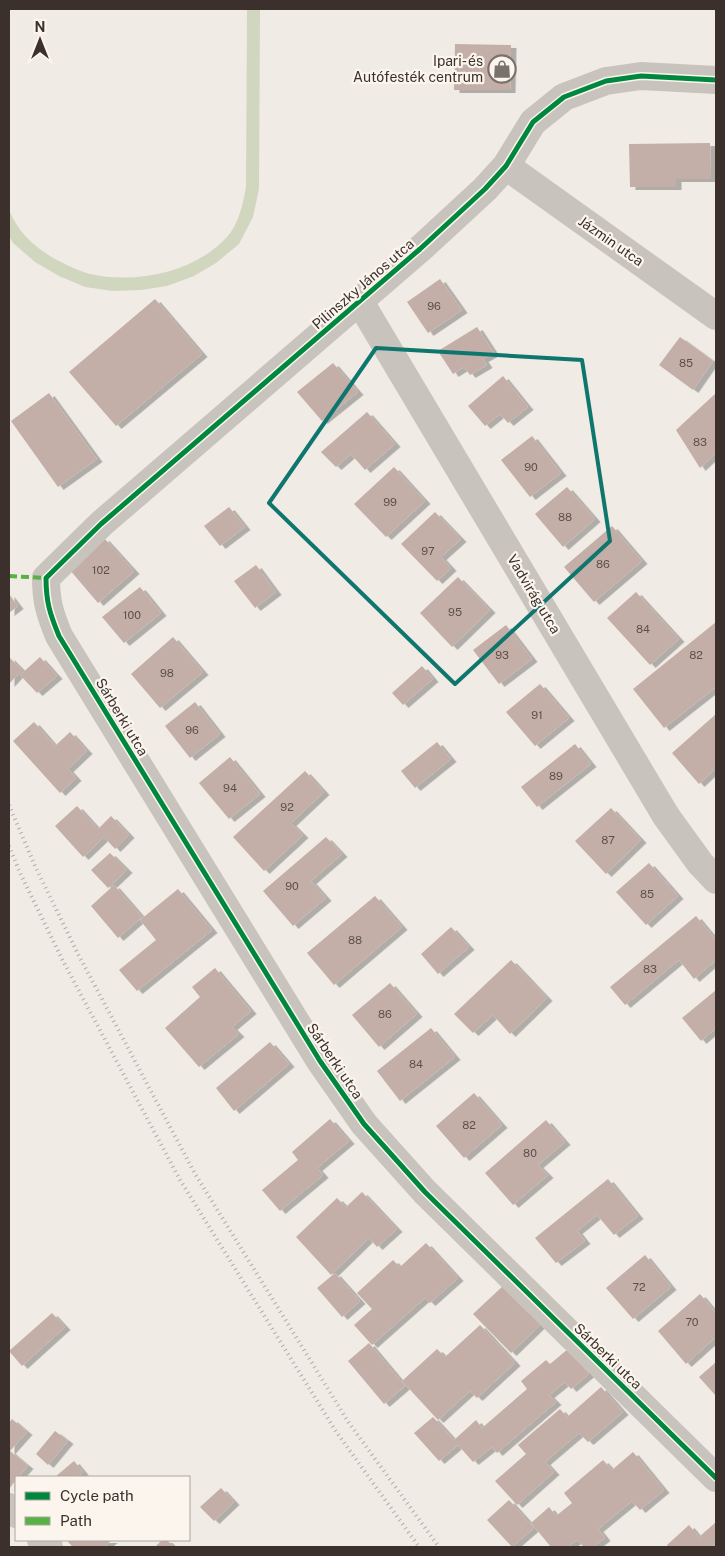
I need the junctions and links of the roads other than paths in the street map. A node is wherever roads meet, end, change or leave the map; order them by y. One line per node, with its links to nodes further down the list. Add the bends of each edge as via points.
1 (716, 80): 2 (street, Pilinszky János utca, via 641,76 606,81 564,97 533,122)
2 (506, 166): 3 (street, Pilinszky János utca); 4 (street, Jázmin utca)
3 (360, 302): 5 (street, Pilinszky János utca, via 101,524); 6 (street, Vadvirág utca, via 666,816)
4 (716, 316)
5 (46, 578): 7 (street, Sárberki utca, via 49,611 59,636 320,1061 364,1124 425,1192)
6 (716, 880)
7 (716, 1478)

